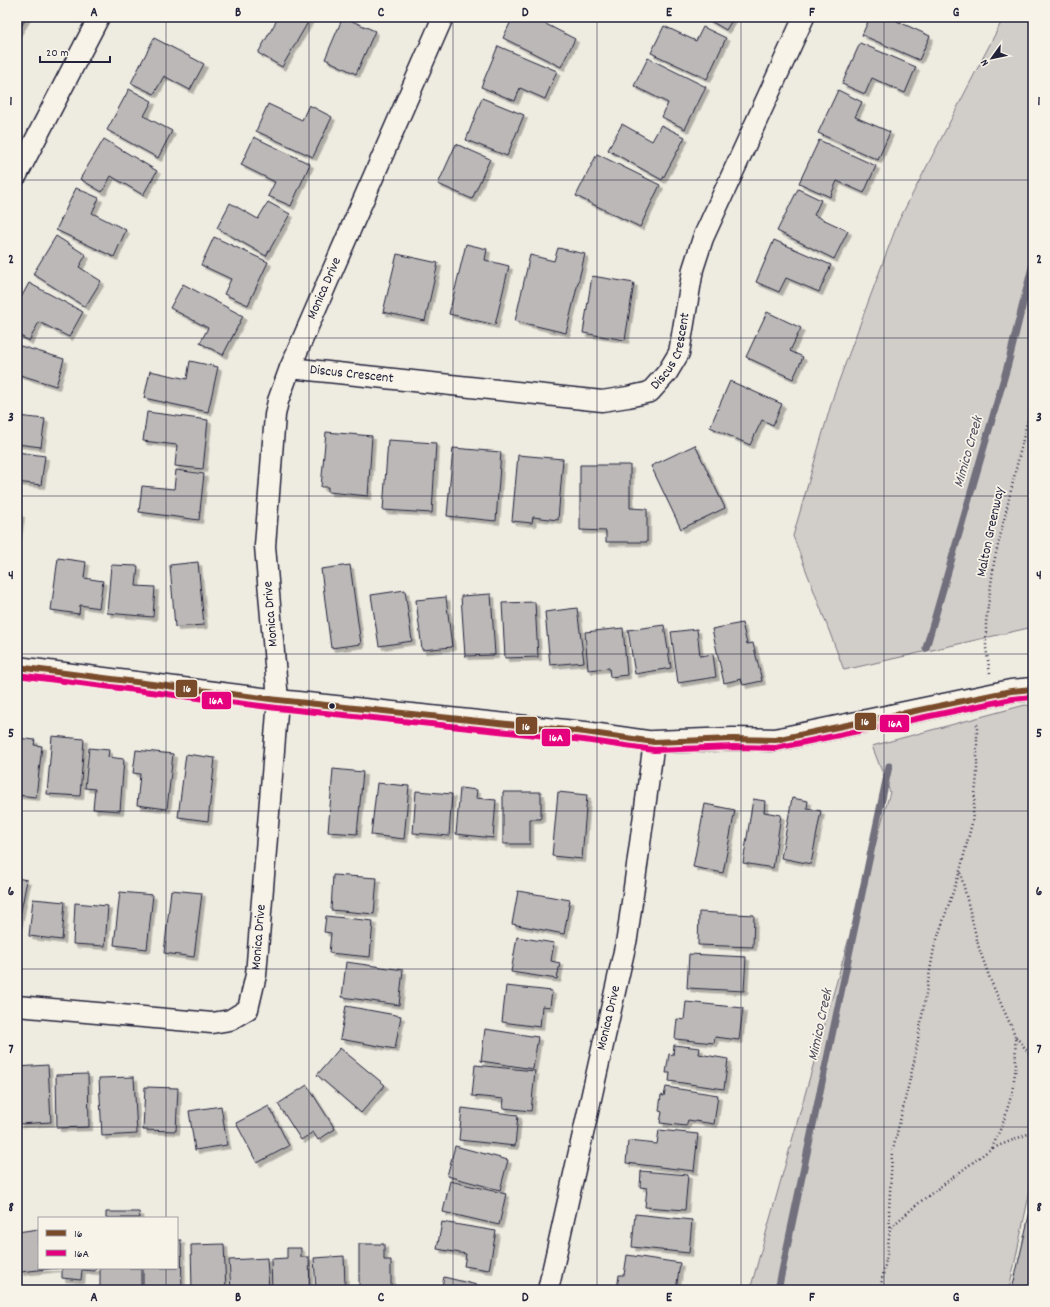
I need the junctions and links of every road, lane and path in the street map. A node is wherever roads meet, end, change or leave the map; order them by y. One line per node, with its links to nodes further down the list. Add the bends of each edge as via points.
1 (99, 17): 4 (street)
2 (443, 17): 5 (street, Monica Drive)
3 (804, 17): 5 (street, Discus Crescent, via 703,238 693,269 679,353 667,373 650,392 602,401)
4 (17, 175)
5 (290, 368): 10 (street, Monica Drive, via 275,416 265,546)
6 (1033, 397): 8 (path, Malton Greenway, via 994,562 986,622 986,648)
7 (17, 667): 10 (street)
8 (990, 673)
9 (1033, 689): 12 (street, via 1011,691 775,740)
10 (278, 700): 12 (street, via 585,732); 14 (street, Monica Drive, via 256,975 248,1009 230,1020 212,1023)
11 (977, 720): 13 (path, via 977,775 972,823)
12 (654, 742): 20 (street, Monica Drive, via 627,938)
13 (960, 871): 15 (path, via 979,948); 19 (path, via 934,948 914,1062 892,1154)
14 (17, 1006)
15 (1015, 1036): 16 (path); 18 (path, via 1016,1066 1012,1093)
16 (1033, 1058)
17 (1033, 1132): 18 (path)
18 (992, 1148): 19 (path)
19 (890, 1227): 21 (path)
20 (548, 1290)
21 (880, 1290)

